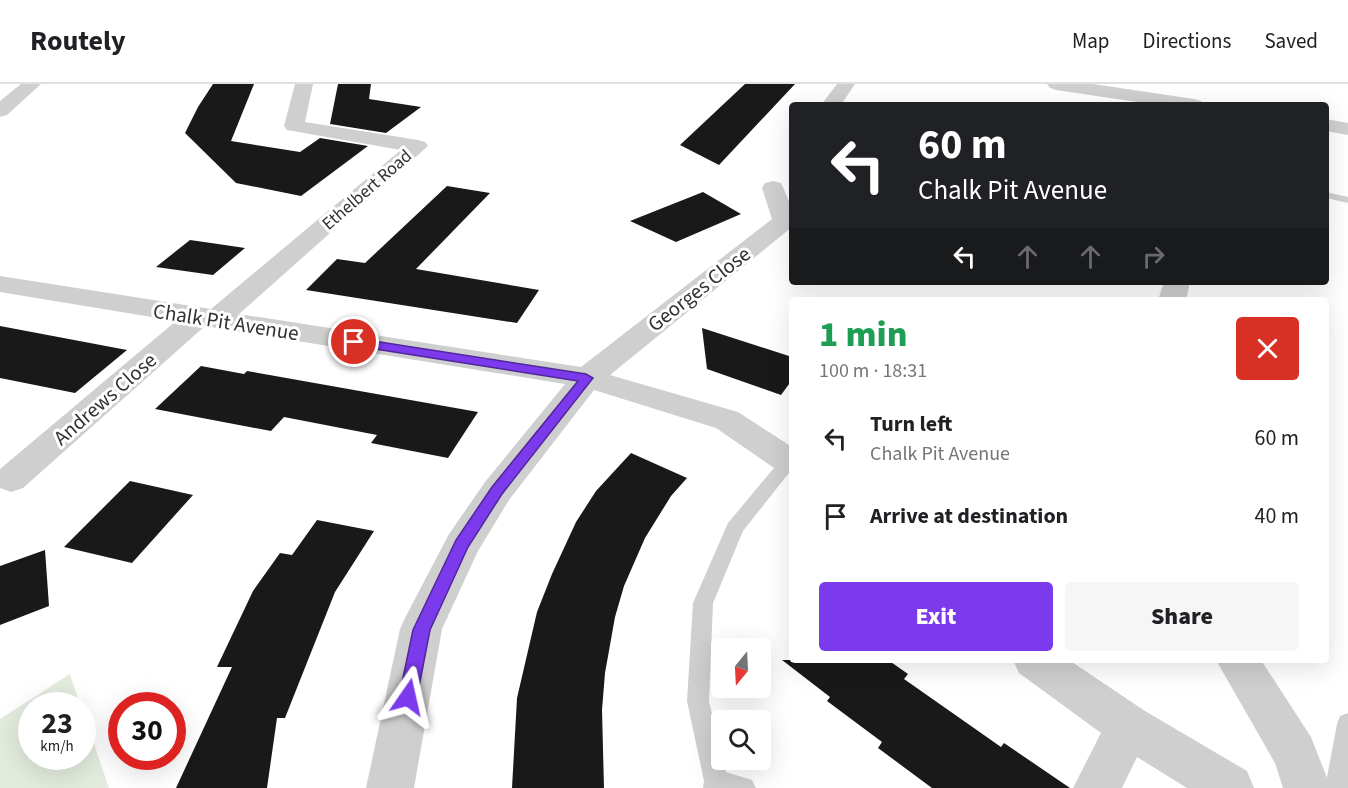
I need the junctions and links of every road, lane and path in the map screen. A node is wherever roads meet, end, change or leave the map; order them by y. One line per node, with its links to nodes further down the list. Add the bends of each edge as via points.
1 (304, 84): 16 (street, Ethelbert Road, via 294,126 418,146)
2 (846, 84): 7 (street)
3 (1056, 84): 5 (street)
4 (30, 86): 6 (street); 9 (street)
5 (1091, 87): 8 (street)
6 (0, 88)
7 (833, 102)
8 (1177, 102)
9 (0, 111)
10 (1329, 126): 11 (street)
11 (1348, 129)
12 (773, 188): 17 (street, Georges Close, via 785,221)
13 (1329, 196): 14 (lane)
14 (1348, 200)
15 (0, 284): 16 (street, Chalk Pit Avenue)
16 (206, 319): 17 (street, Chalk Pit Avenue); 20 (street, Andrews Close)
17 (586, 378): 18 (street, Chalk Pit Avenue, via 727,420); 26 (street, via 497,490 456,555 421,630)
18 (789, 461)
19 (789, 464): 25 (lane, via 735,528 703,603 698,701)
20 (11, 479)
21 (1038, 663): 24 (street)
22 (1239, 663): 30 (street, via 1295,753)
23 (1348, 724): 31 (lane)
24 (1128, 726): 28 (street); 29 (street)
25 (716, 784): 27 (lane)
26 (390, 788)
27 (744, 788)
28 (1097, 788)
29 (1230, 788)
30 (1307, 788)
31 (1337, 788)

